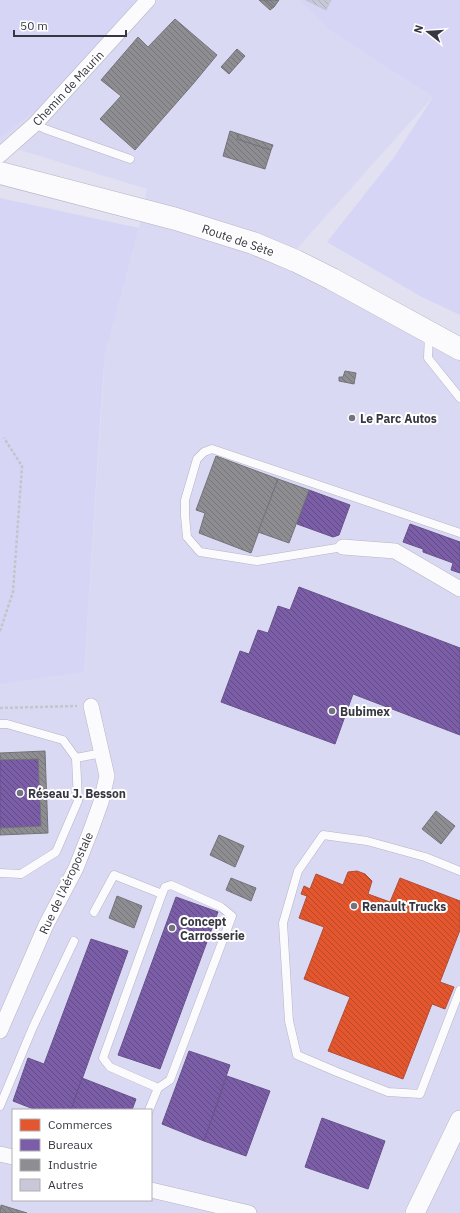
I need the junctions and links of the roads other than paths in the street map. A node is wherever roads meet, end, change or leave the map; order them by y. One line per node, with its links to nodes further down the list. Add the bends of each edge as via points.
1 (148, 0): 2 (street, Chemin de Maurin)
2 (35, 124): 3 (street, Chemin de Maurin); 4 (lane)
3 (0, 155)
4 (130, 159)
5 (0, 173): 6 (main road, Route de Sète, via 176,218 253,243 332,279)
6 (429, 332): 7 (main road, Route de Sète); 8 (lane, via 428,358)
7 (460, 349)
8 (460, 398)
9 (460, 534): 10 (lane, via 212,448 197,459 185,500 185,516 187,538 200,552 257,560)
10 (343, 547): 11 (street, via 396,551)
11 (460, 589)
12 (91, 706): 14 (street, Rue de l'Aéropostale)
13 (0, 724): 15 (lane, via 63,740)
14 (102, 753): 15 (lane); 22 (street, Rue de l'Aéropostale, via 107,776 92,830 76,868 46,924)
15 (76, 758): 17 (lane, via 78,801 56,852 21,874)
16 (460, 871): 21 (lane, via 425,857 367,841 323,835 298,871 283,923 289,1020 297,1055 388,1092 420,1094)
17 (0, 873)
18 (162, 894): 19 (lane, via 114,875); 23 (lane, via 104,1058 110,1067); 23 (lane, via 165,887 171,885 221,907 232,916 170,1080)
19 (94, 912)
20 (74, 941): 24 (lane, via 33,1027)
21 (460, 990)
22 (0, 1031)
23 (158, 1088): 25 (lane)
24 (0, 1106)
25 (149, 1109)
26 (460, 1120): 31 (street)
27 (0, 1154): 28 (street)
28 (12, 1157)
29 (152, 1190): 30 (street)
30 (249, 1213)
31 (415, 1213)

